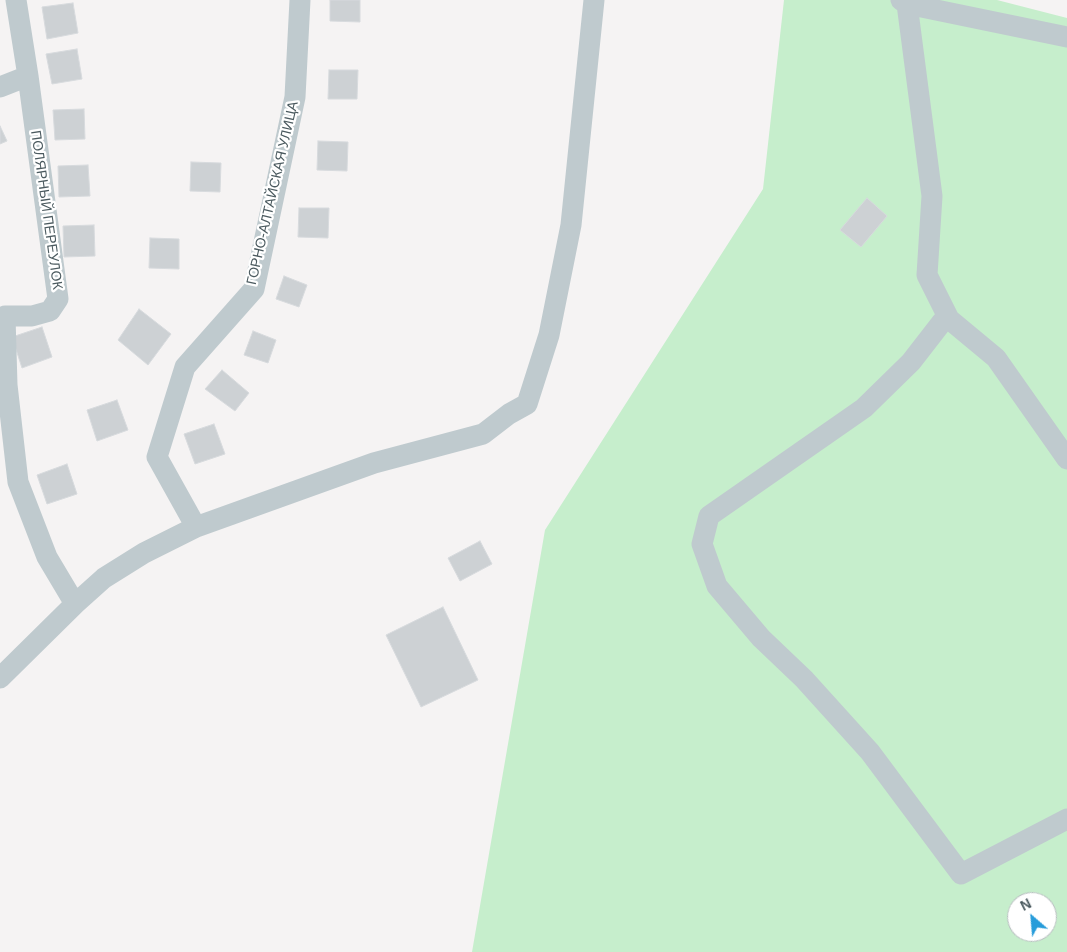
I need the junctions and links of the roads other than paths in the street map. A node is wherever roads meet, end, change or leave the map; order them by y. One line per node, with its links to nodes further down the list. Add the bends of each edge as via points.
1 (16, 0): 7 (street, ПОЛЯРНЫЙ ПЕРЕУЛОК)
2 (300, 0): 12 (street, ГОРНО-АЛТАЙСКАЯ УЛИЦА, via 295,97 254,289 185,367 157,457)
3 (594, 0): 12 (street, via 571,224 549,335 527,404 483,434 374,463)
4 (904, 2): 5 (street); 10 (street, via 932,196 927,275)
5 (978, 10): 6 (street)
6 (1067, 37)
7 (28, 76): 8 (street); 9 (street, ПОЛЯРНЫЙ ПЕРЕУЛОК, via 58,299 50,311 32,316)
8 (0, 88)
9 (2, 316): 13 (street, ПОЛЯРНЫЙ ПЕРЕУЛОК, via 18,482 47,558)
10 (950, 319): 11 (street, via 996,358); 15 (street, via 942,322 911,362 864,408 710,516 702,544 717,586 761,638 804,679 870,752 961,874)
11 (1067, 459)
12 (196, 527): 13 (street, via 104,578)
13 (75, 604): 14 (street)
14 (0, 678)
15 (1067, 819)

